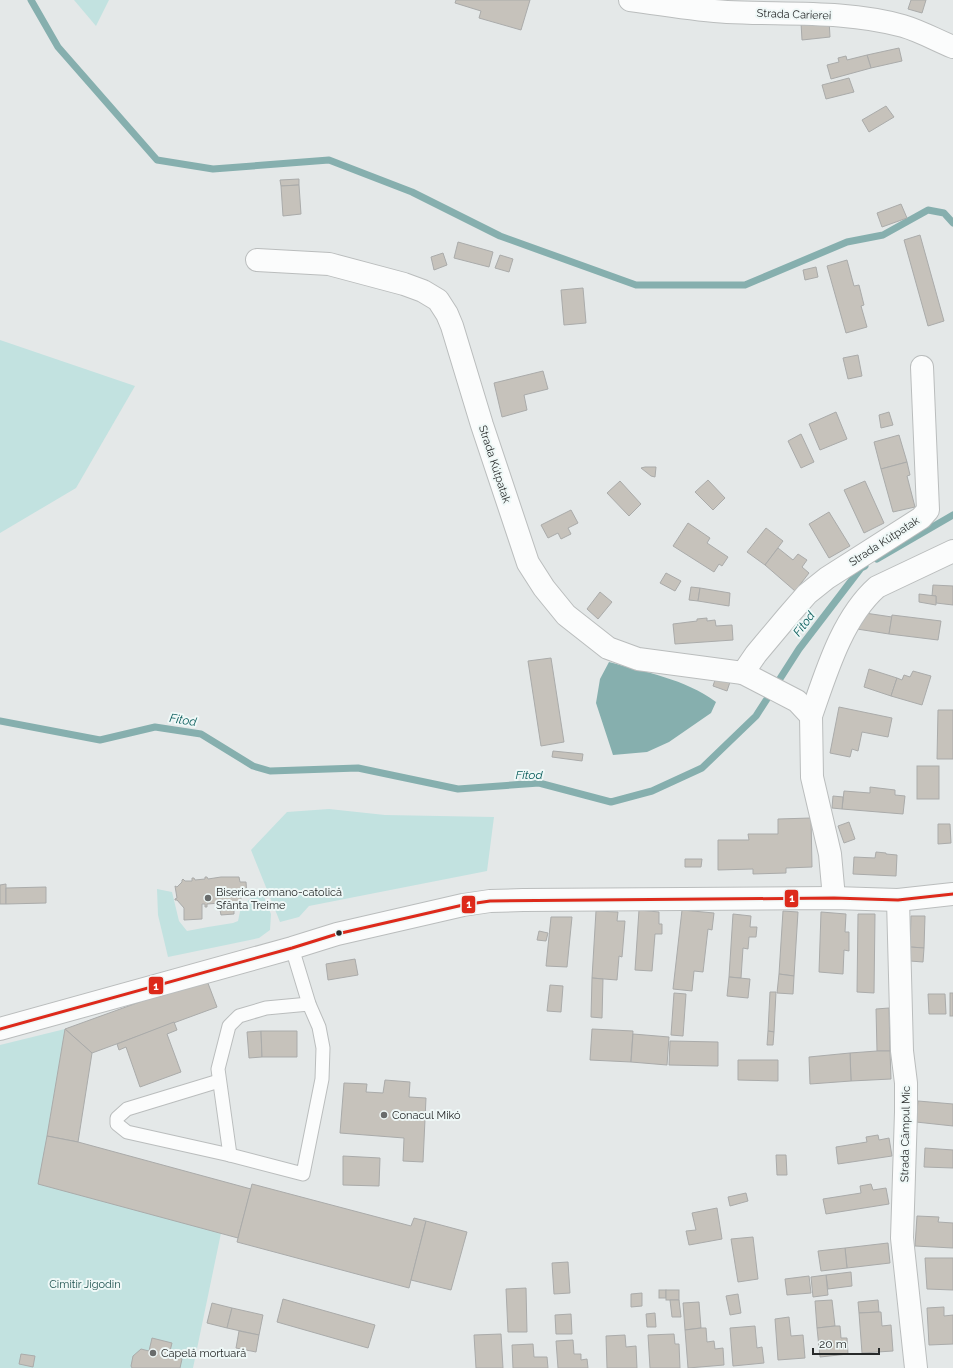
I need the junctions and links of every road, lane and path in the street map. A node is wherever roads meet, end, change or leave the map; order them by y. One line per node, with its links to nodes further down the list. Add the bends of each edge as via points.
1 (630, 0): 2 (street, Strada Carierei, via 726,12 851,16 904,26)
2 (953, 47)
3 (257, 260): 6 (street, Strada Kútpatak, via 329,264 404,284 438,300 452,326 528,563 544,588 566,614 608,648 638,659)
4 (922, 367): 6 (street, Strada Kútpatak, via 928,510 921,518 827,578 807,594 756,654)
5 (953, 551): 7 (street, via 877,587 868,596 846,629 826,672)
6 (749, 675): 7 (street, Strada Kútpatak)
7 (804, 708): 9 (street, via 812,729 812,777 830,854)
8 (953, 894): 10 (street)
9 (834, 898): 10 (street); 11 (street, via 490,901 337,934)
10 (898, 900): 16 (street, Strada Câmpul Mic, via 902,1051 906,1083 902,1238)
11 (292, 948): 12 (lane); 13 (street)
12 (309, 1004): 14 (lane, via 266,1008 239,1016 229,1026 218,1069); 15 (lane, via 319,1027 323,1048 322,1079 303,1174)
13 (0, 1029)
14 (220, 1080): 15 (lane); 15 (lane, via 131,1107 123,1111 117,1121 127,1132)
15 (230, 1155)
16 (916, 1368)

